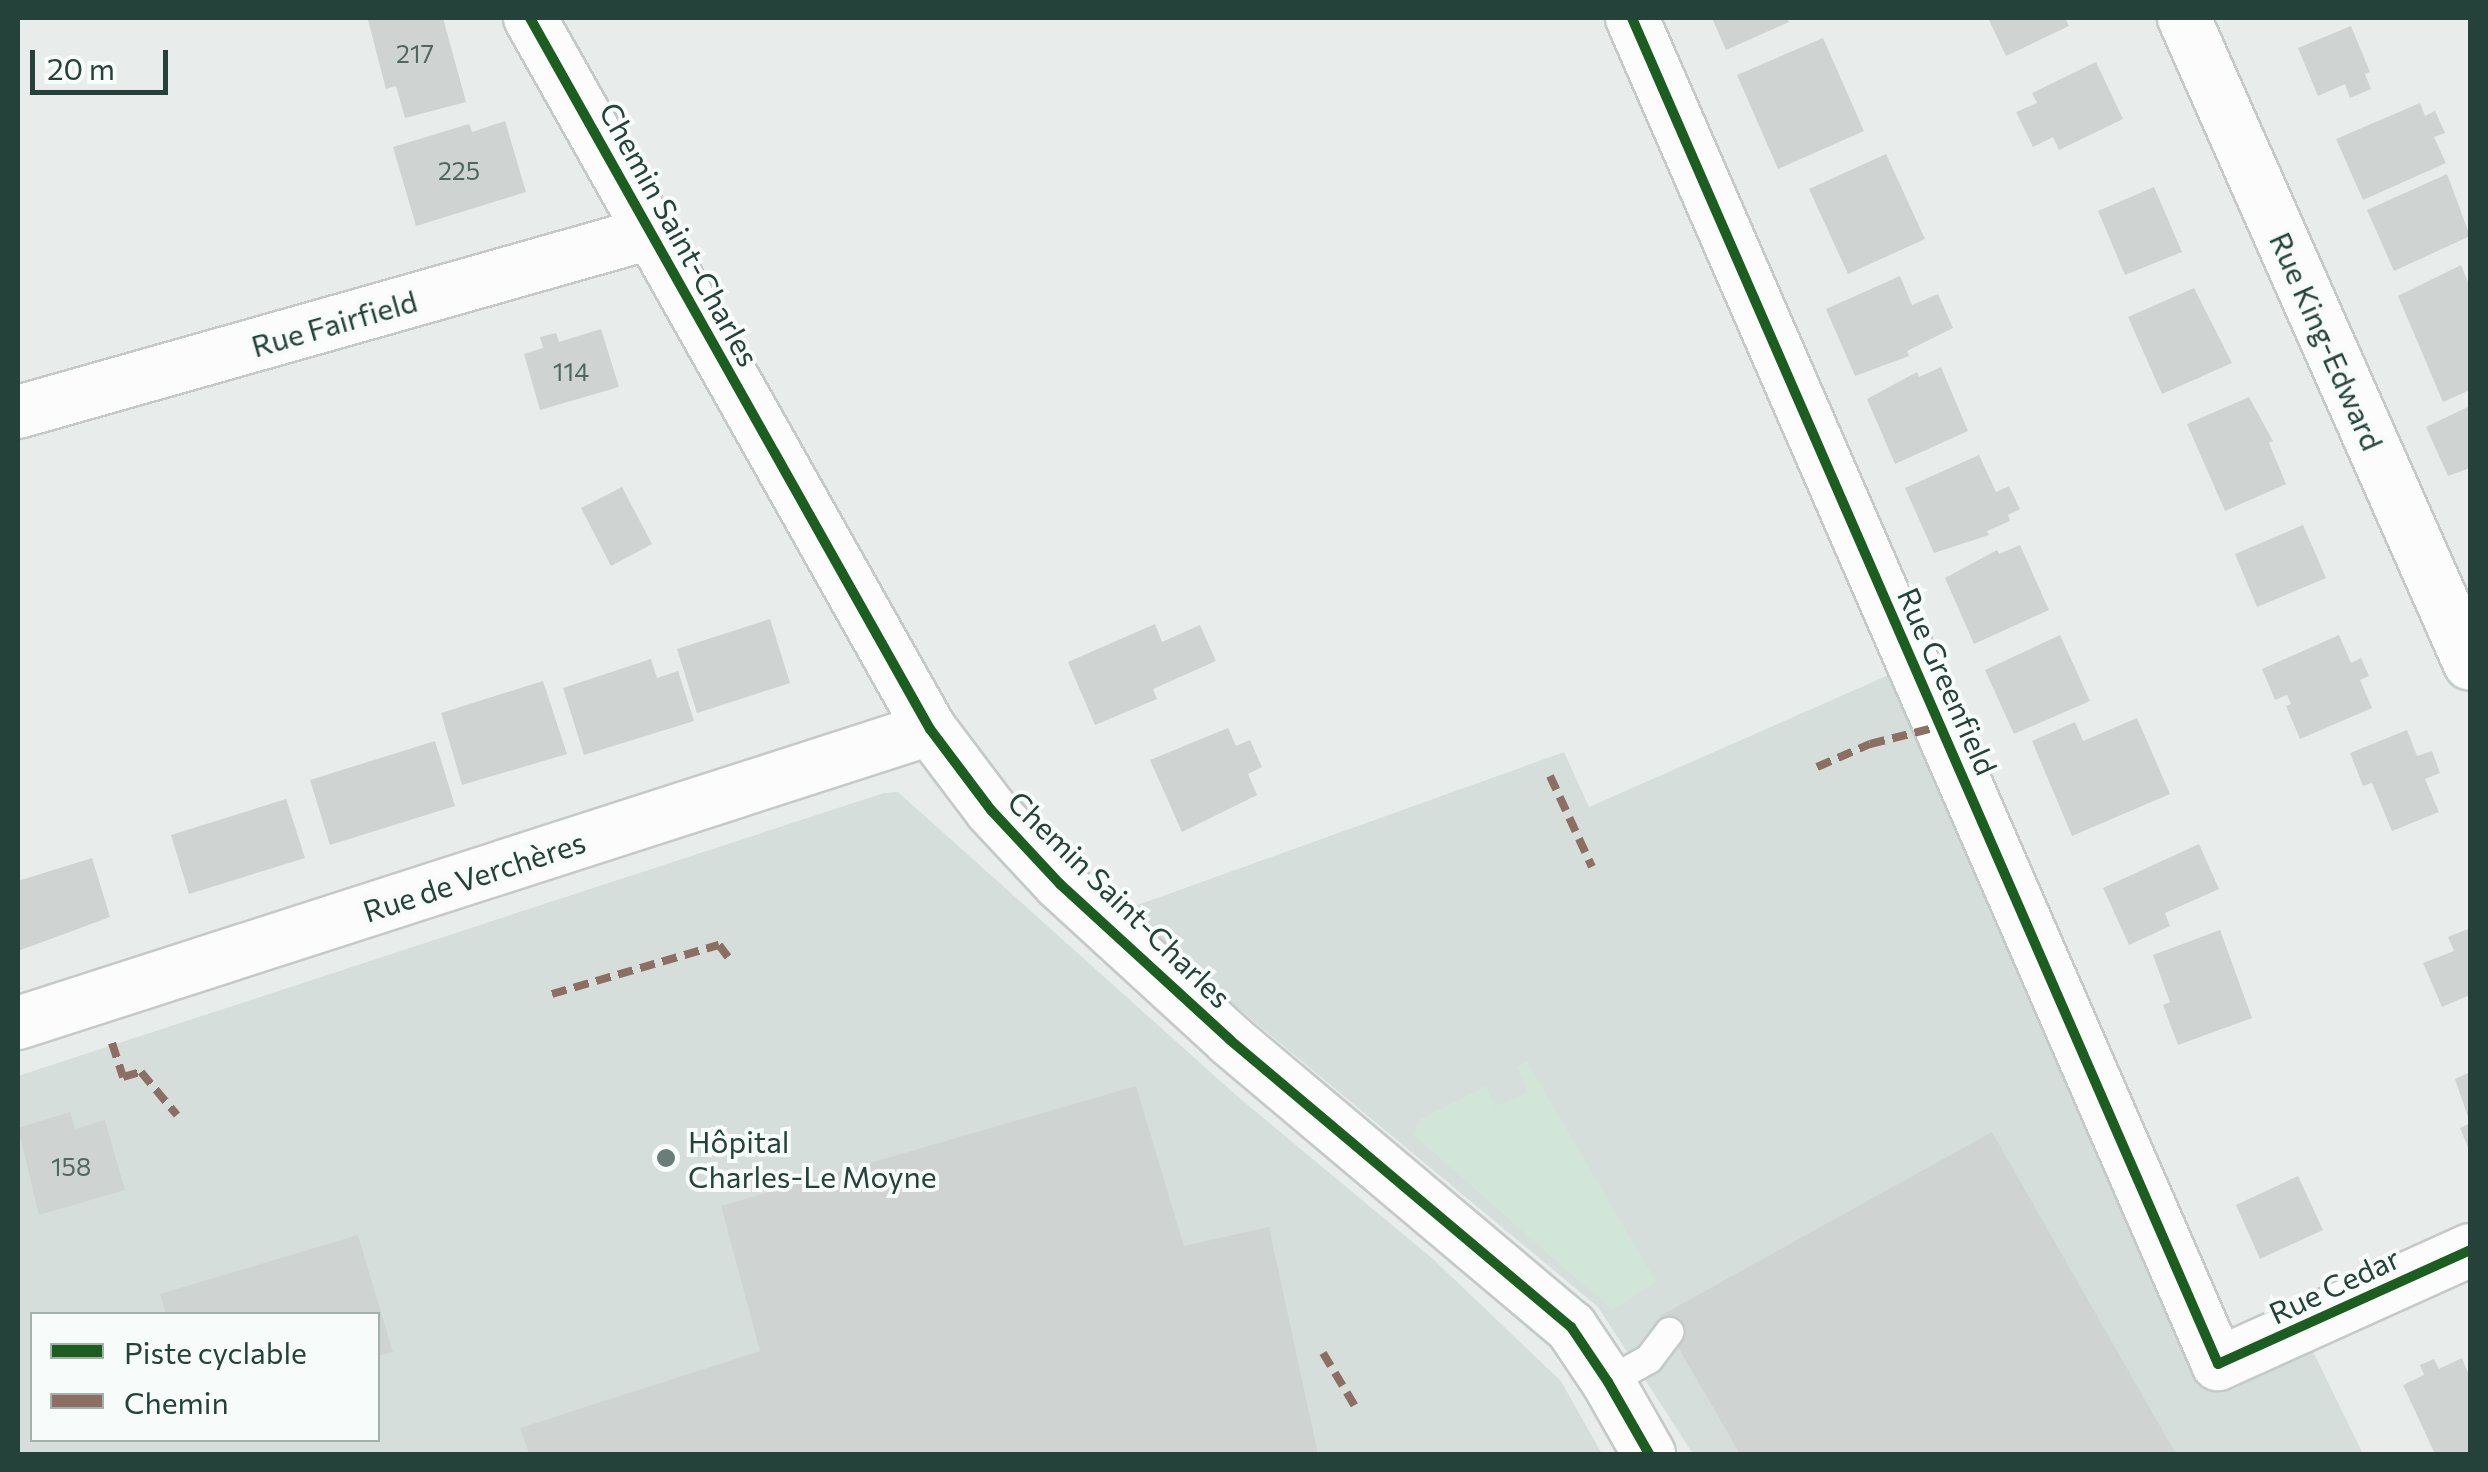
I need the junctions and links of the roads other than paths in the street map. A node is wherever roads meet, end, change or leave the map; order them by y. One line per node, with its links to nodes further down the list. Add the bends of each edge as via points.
1 (533, 18): 4 (street, Chemin Saint-Charles)
2 (1632, 18): 11 (street, Rue Greenfield)
3 (2184, 18): 6 (street, Rue King-Edward)
4 (650, 233): 5 (street, Rue Fairfield); 7 (street, Chemin Saint-Charles)
5 (18, 412)
6 (2470, 664)
7 (930, 729): 8 (street, Rue de Verchères); 12 (street, Chemin Saint-Charles, via 991,810 1060,884 1230,1040)
8 (18, 1024)
9 (2470, 1250): 11 (street, Rue Cedar)
10 (1675, 1343): 12 (lane)
11 (2218, 1364)
12 (1629, 1370): 13 (street, Chemin Saint-Charles)
13 (1649, 1454)

